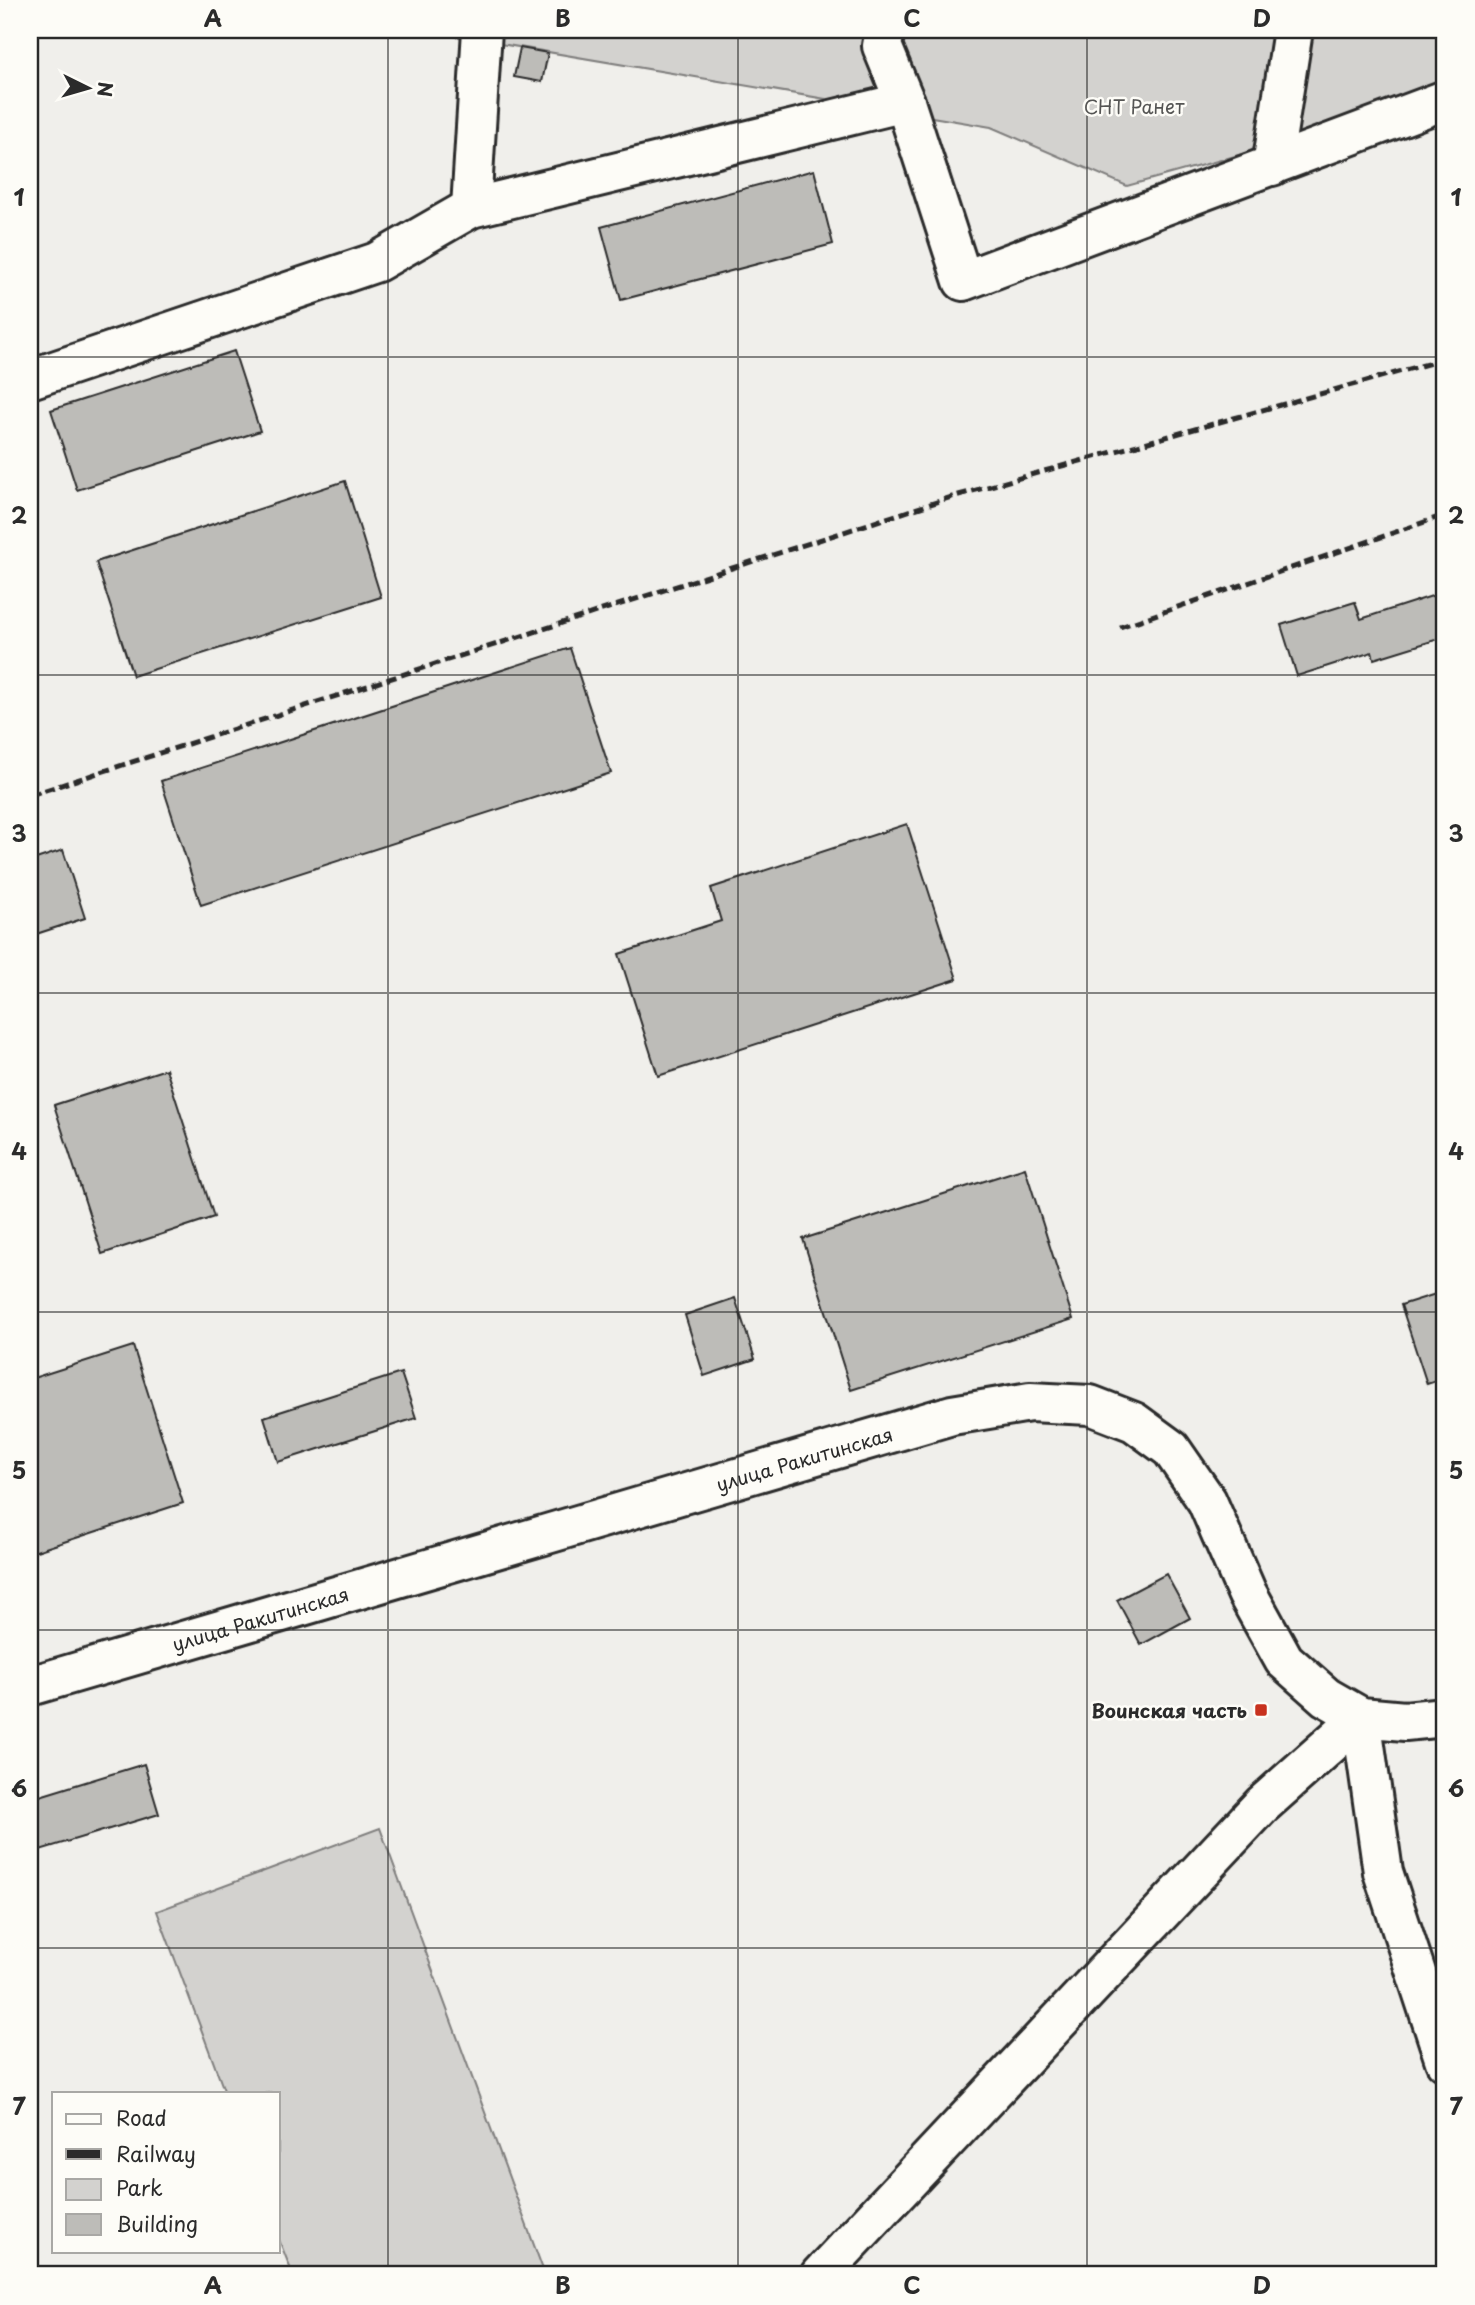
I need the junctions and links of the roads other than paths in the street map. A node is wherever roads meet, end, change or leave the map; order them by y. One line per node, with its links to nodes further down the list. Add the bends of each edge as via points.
1 (482, 30): 7 (street)
2 (885, 30): 5 (street, via 882,46)
3 (1293, 30): 6 (street)
4 (1445, 100): 6 (street)
5 (905, 102): 6 (street, via 963,281); 7 (street)
6 (1272, 166)
7 (471, 208): 8 (street, via 377,262)
8 (30, 379)
9 (30, 1686): 10 (street, улица Ракитинская, via 953,1415 1030,1402 1090,1405 1134,1422 1171,1449 1207,1502 1247,1593 1284,1660 1325,1697)
10 (1361, 1717): 11 (street, улица Ракитинская, via 1405,1721); 12 (street, via 1383,1872); 13 (street, via 1262,1805)
11 (1445, 1717)
12 (1445, 2061)
13 (820, 2275)

